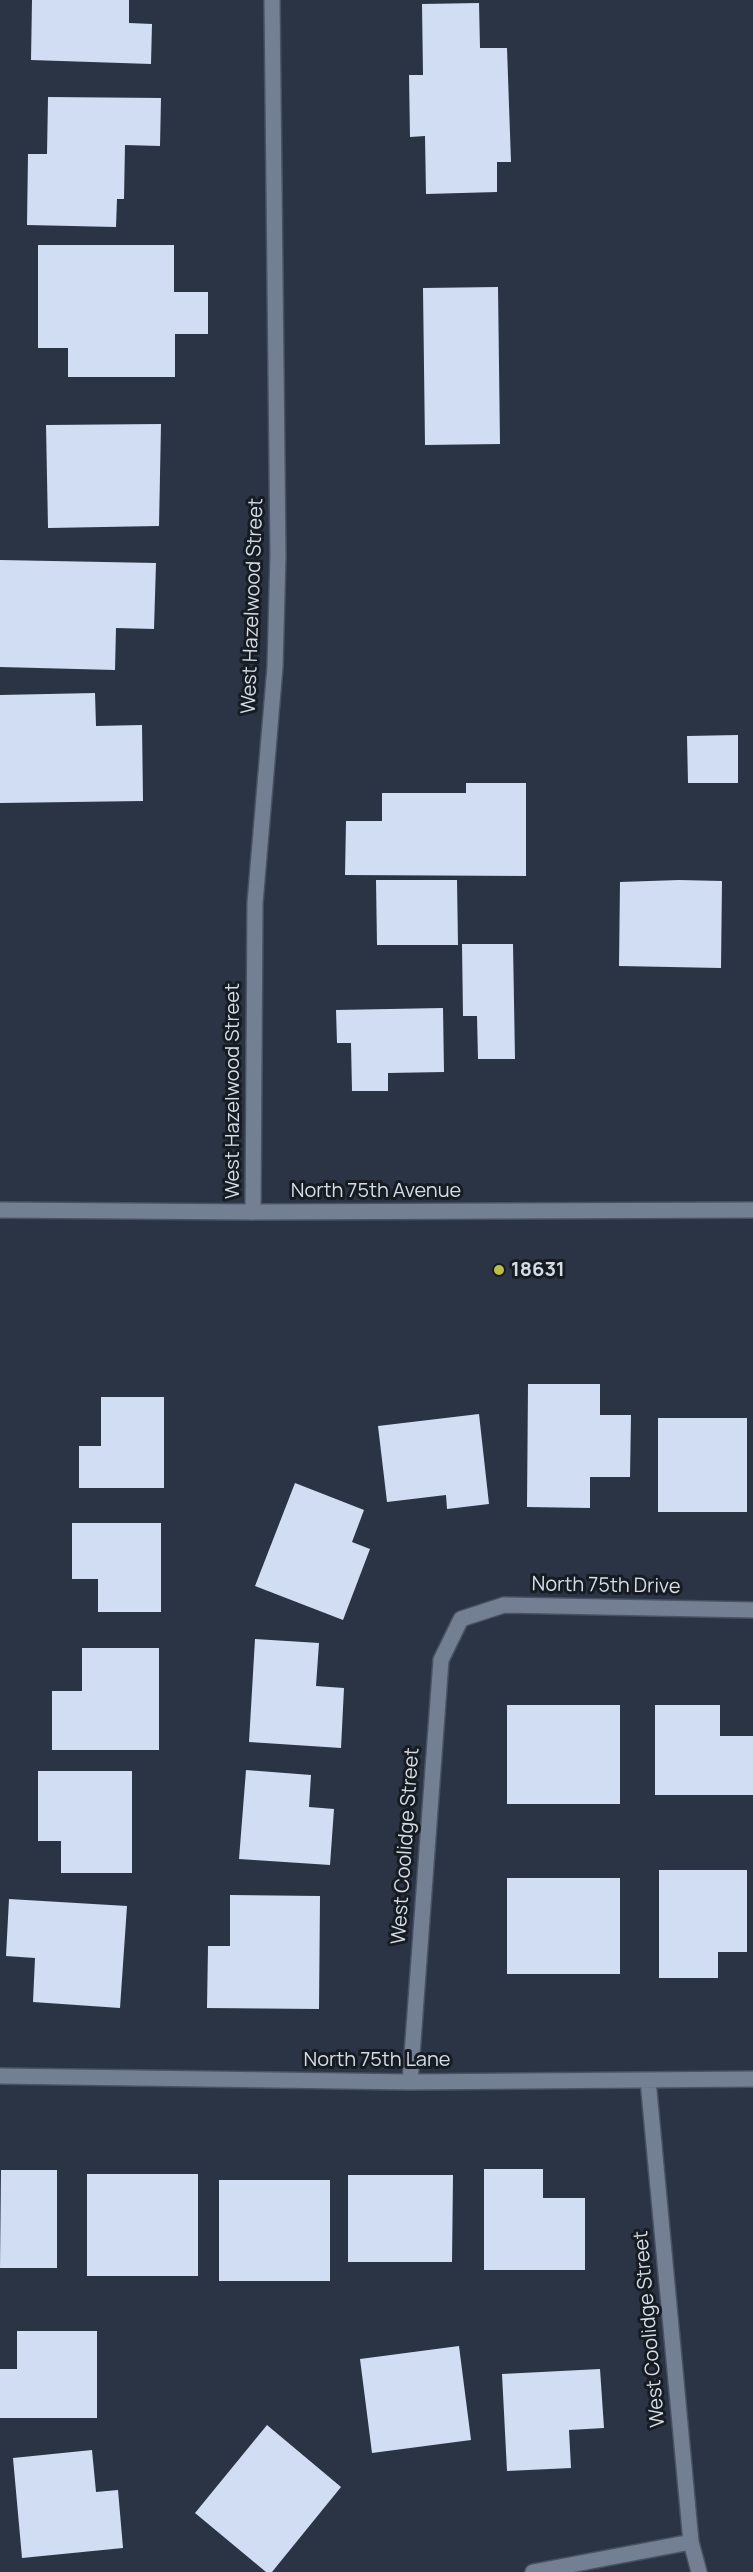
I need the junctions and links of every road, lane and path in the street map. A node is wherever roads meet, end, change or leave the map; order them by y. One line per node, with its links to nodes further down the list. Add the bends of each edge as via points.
1 (272, 0): 4 (street, West Hazelwood Street, via 278,555 275,667 255,903)
2 (0, 1209): 4 (street, North 75th Avenue)
3 (753, 1210): 4 (street, North 75th Avenue)
4 (253, 1212)
5 (753, 1610): 6 (street, North 75th Drive, via 504,1605)
6 (461, 1619): 10 (street, West Coolidge Street, via 441,1660)
7 (0, 2076): 10 (street, North 75th Lane)
8 (753, 2079): 9 (street, North 75th Lane)
9 (648, 2080): 10 (street, North 75th Lane); 11 (street, West Coolidge Street)
10 (410, 2082)
11 (691, 2542): 12 (street); 13 (street, West Coolidge Street)
12 (533, 2572)
13 (699, 2572)

